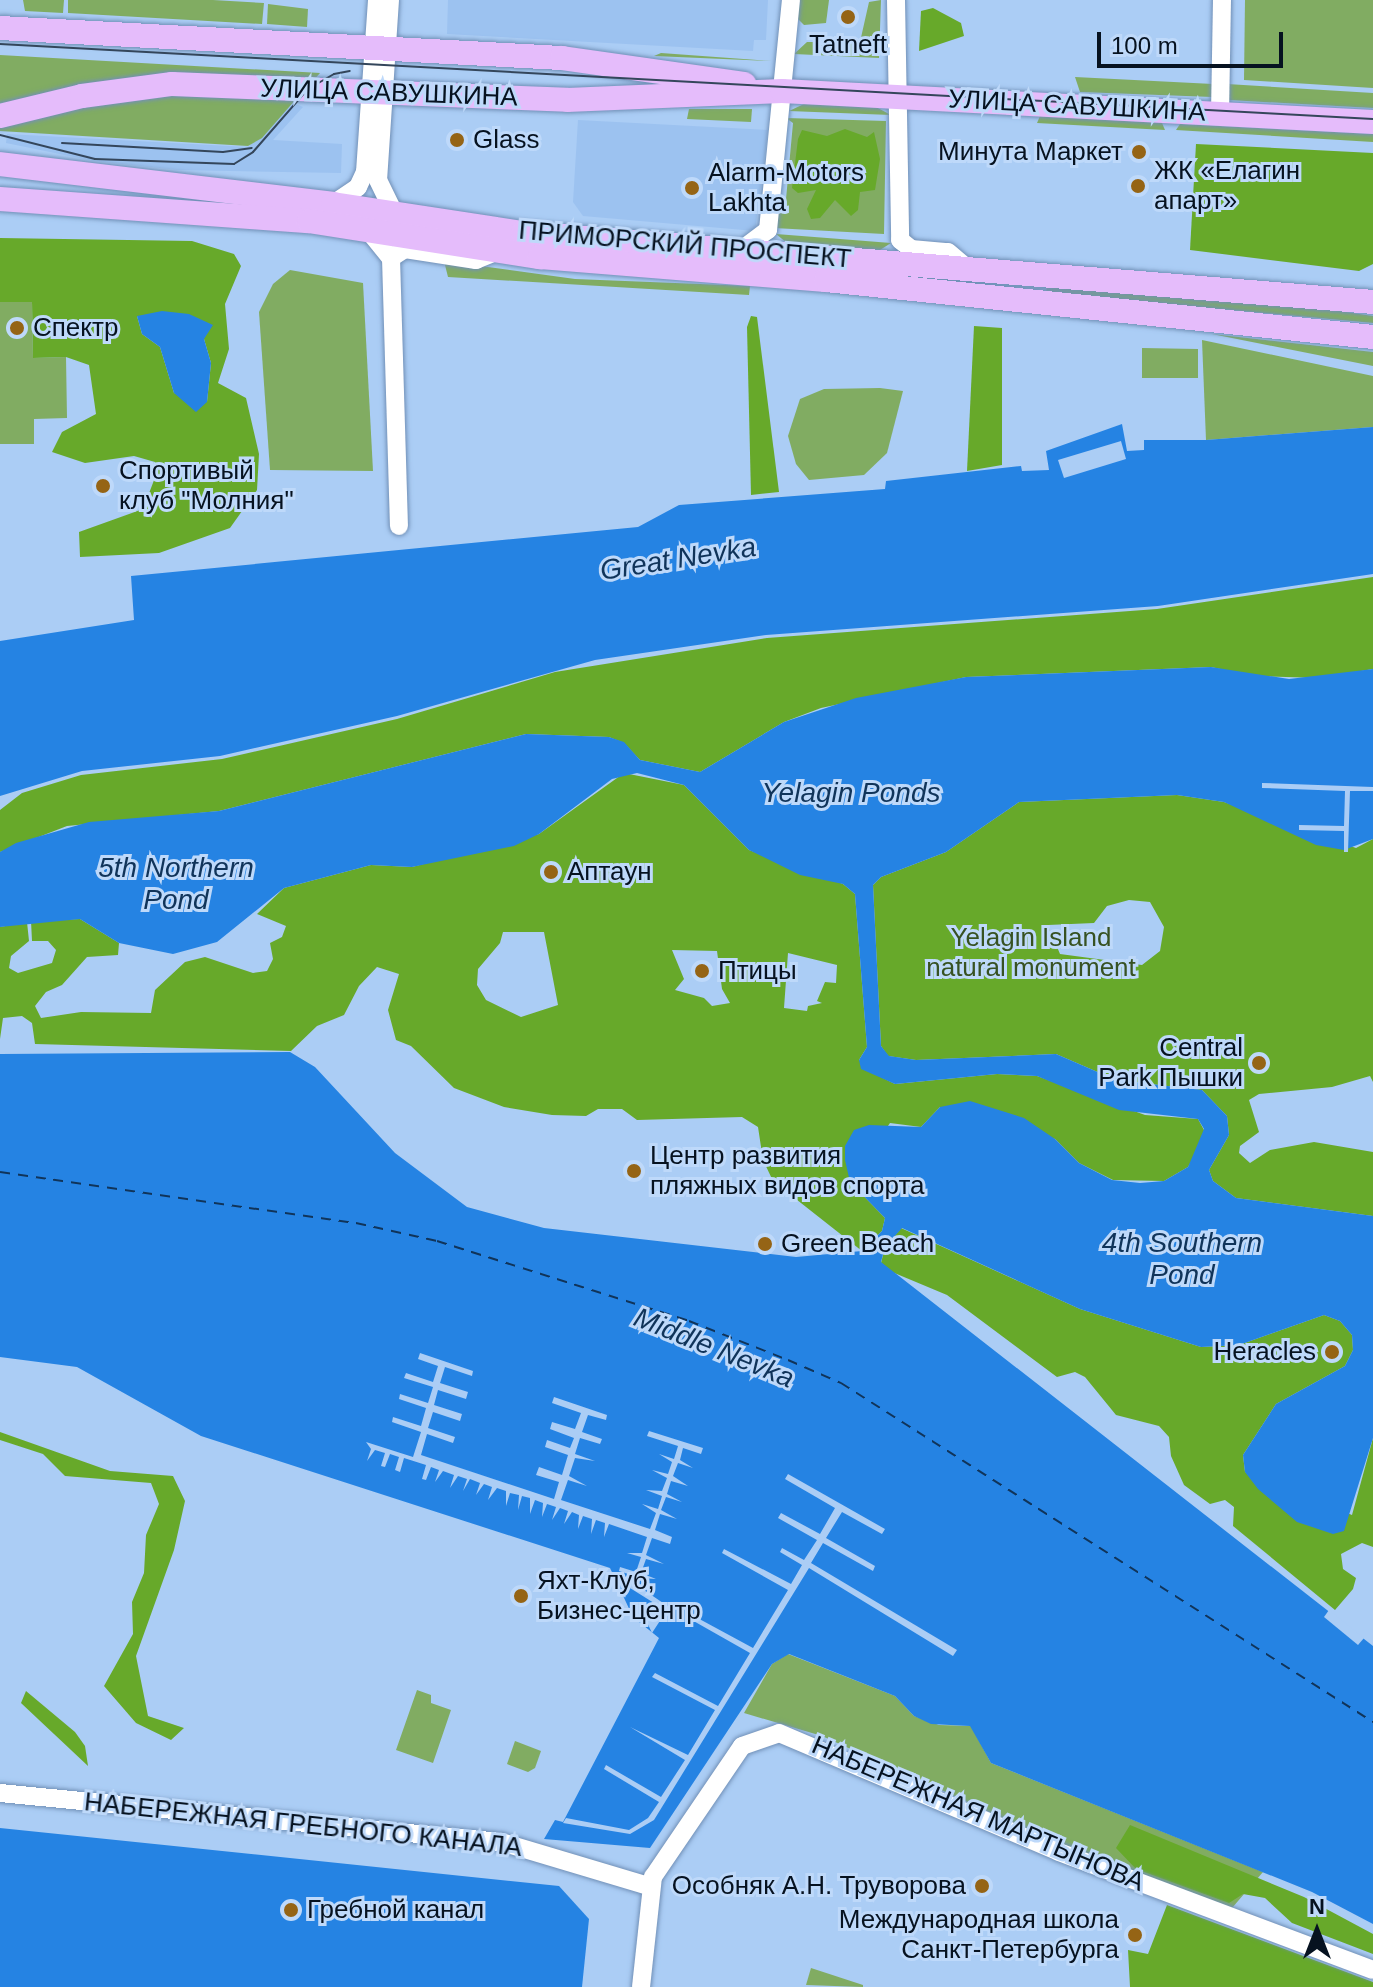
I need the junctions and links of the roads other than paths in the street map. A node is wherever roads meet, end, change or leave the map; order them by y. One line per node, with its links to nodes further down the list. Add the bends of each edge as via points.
1 (377, 0): 7 (street)
2 (390, 0): 7 (street)
3 (791, 0): 8 (street)
4 (896, 0): 10 (street)
5 (1222, 0): 11 (street)
6 (0, 28): 7 (main road, УЛИЦА САВУШКИНА)
7 (382, 50): 8 (main road, УЛИЦА САВУШКИНА, via 632,64); 9 (street)
8 (782, 91): 9 (main road, УЛИЦА САВУШКИНА, via 583,100); 10 (main road, УЛИЦА САВУШКИНА); 21 (street)
9 (376, 92): 12 (main road, УЛИЦА САВУШКИНА, via 172,84 82,96); 17 (street, via 365,172 358,187); 19 (street, via 378,180)
10 (898, 96): 11 (main road, УЛИЦА САВУШКИНА); 26 (street, via 900,240 911,249 948,252)
11 (1220, 114): 13 (main road, УЛИЦА САВУШКИНА)
12 (0, 116)
13 (1373, 122)
14 (0, 164): 17 (main road, ПРИМОРСКИЙ ПРОСПЕКТ)
15 (0, 182): 18 (main road, ПРИМОРСКИЙ ПРОСПЕКТ)
16 (0, 199): 18 (main road, ПРИМОРСКИЙ ПРОСПЕКТ)
17 (333, 204): 19 (main road, ПРИМОРСКИЙ ПРОСПЕКТ)
18 (211, 212): 20 (main road, ПРИМОРСКИЙ ПРОСПЕКТ)
19 (394, 213): 23 (main road, ПРИМОРСКИЙ ПРОСПЕКТ, via 523,233)
20 (368, 230): 22 (main road, ПРИМОРСКИЙ ПРОСПЕКТ); 25 (street)
21 (768, 230): 23 (street); 24 (street)
22 (500, 251): 25 (street, via 476,260 405,249); 28 (main road, ПРИМОРСКИЙ ПРОСПЕКТ)
23 (740, 251): 24 (main road, ПРИМОРСКИЙ ПРОСПЕКТ)
24 (796, 255): 26 (main road, ПРИМОРСКИЙ ПРОСПЕКТ)
25 (391, 258): 29 (street)
26 (967, 268): 27 (main road, ПРИМОРСКИЙ ПРОСПЕКТ)
27 (1373, 302)
28 (1373, 337)
29 (399, 526)
30 (0, 1793): 31 (street, НАБЕРЕЖНАЯ ГРЕБНОГО КАНАЛА, via 501,1842)
31 (649, 1886): 32 (street, НАБЕРЕЖНАЯ МАРТЫНОВА, via 742,1746 779,1733 1059,1852); 33 (street)
32 (1373, 1970)
33 (641, 1987)

